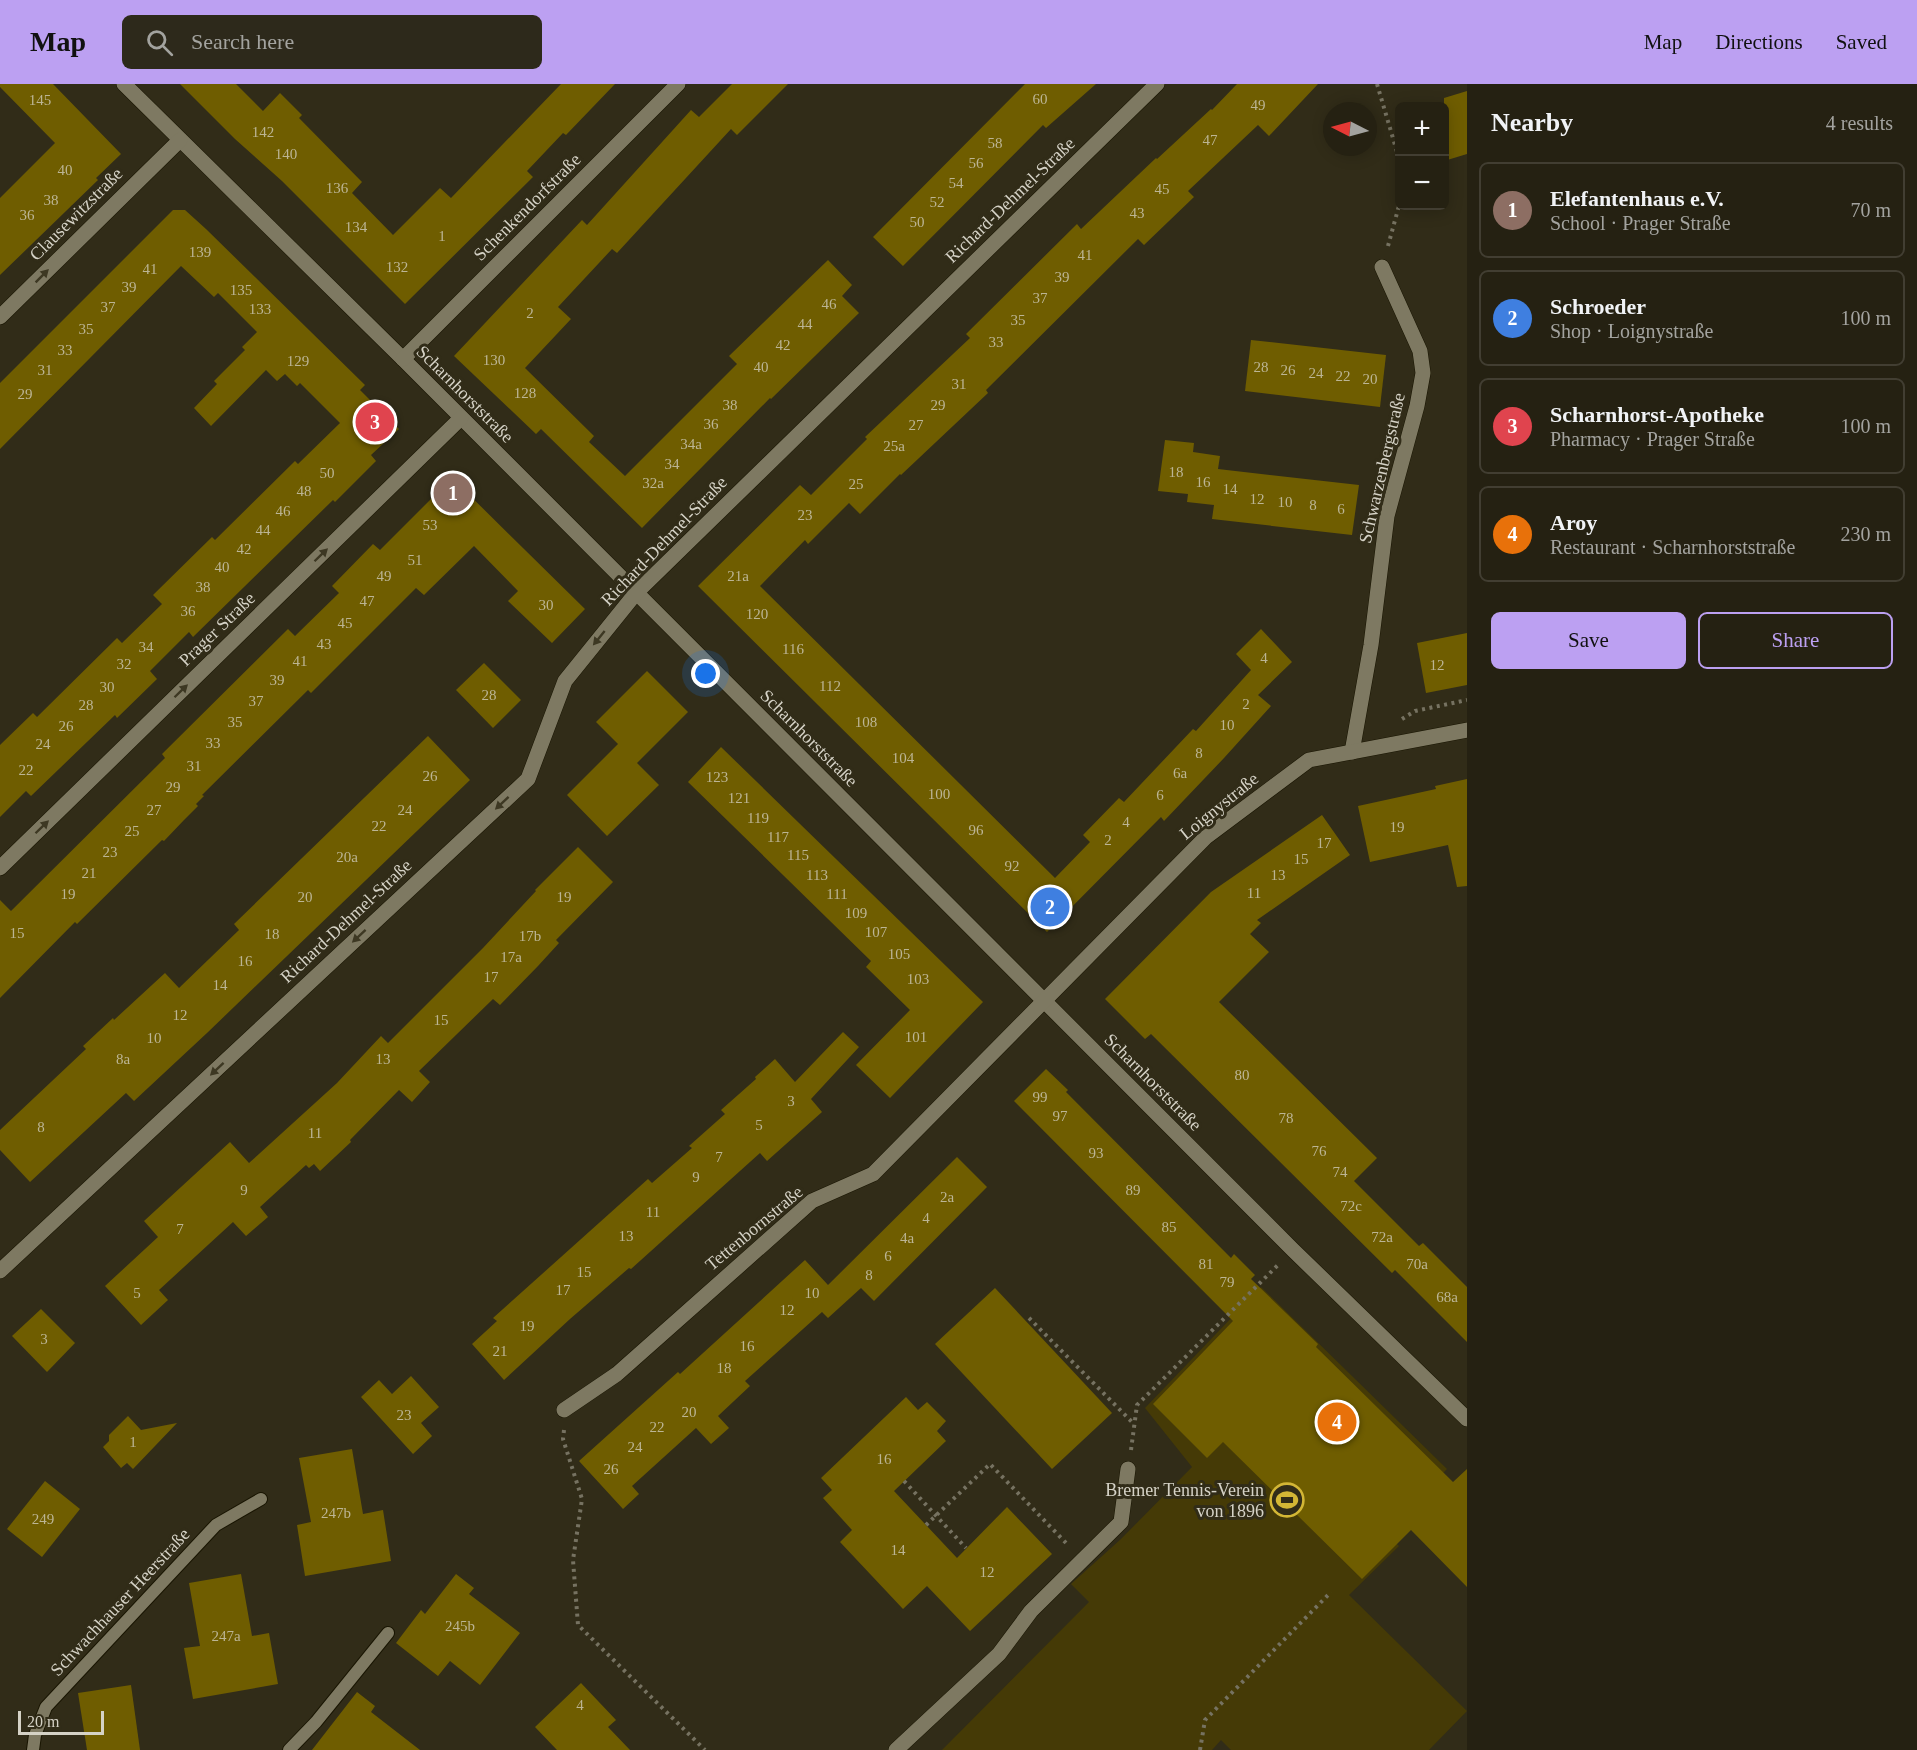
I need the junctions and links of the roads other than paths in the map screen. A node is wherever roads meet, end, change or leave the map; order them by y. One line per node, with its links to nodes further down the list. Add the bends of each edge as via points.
1 (124, 84): 4 (street, Scharnhorststraße)
2 (678, 84): 7 (street, Schenkendorfstraße)
3 (1157, 84): 9 (street, Richard-Dehmel-Straße)
4 (180, 140): 6 (street, Clausewitzstraße, one-way to 4); 7 (street, Scharnhorststraße)
5 (1382, 267): 11 (street, Schwarzenbergstraße, via 1420,351 1423,372 1387,516 1371,645)
6 (0, 317)
7 (403, 358): 8 (street, Scharnhorststraße)
8 (460, 418): 9 (street, Scharnhorststraße); 12 (street, Prager Straße, one-way to 8)
9 (636, 593): 13 (street, Scharnhorststraße); 14 (street, Richard-Dehmel-Straße, one-way to 14, via 565,681 528,779)
10 (1467, 730): 11 (street, Loignystraße)
11 (1352, 752): 13 (street, Loignystraße, via 1309,760 1206,837)
12 (0, 868)
13 (1044, 1000): 15 (street, Tettenbornstraße, via 873,1174 812,1201 617,1374); 16 (street, Scharnhorststraße)
14 (0, 1271)
15 (564, 1410)
16 (1467, 1419)
17 (1128, 1468): 22 (street, via 1121,1522 1031,1611 999,1654)
18 (261, 1499): 20 (lane, Schwachhauser Heerstraße, via 216,1526 46,1707)
19 (388, 1633): 21 (lane)
20 (33, 1750)
21 (289, 1750)
22 (896, 1750)

